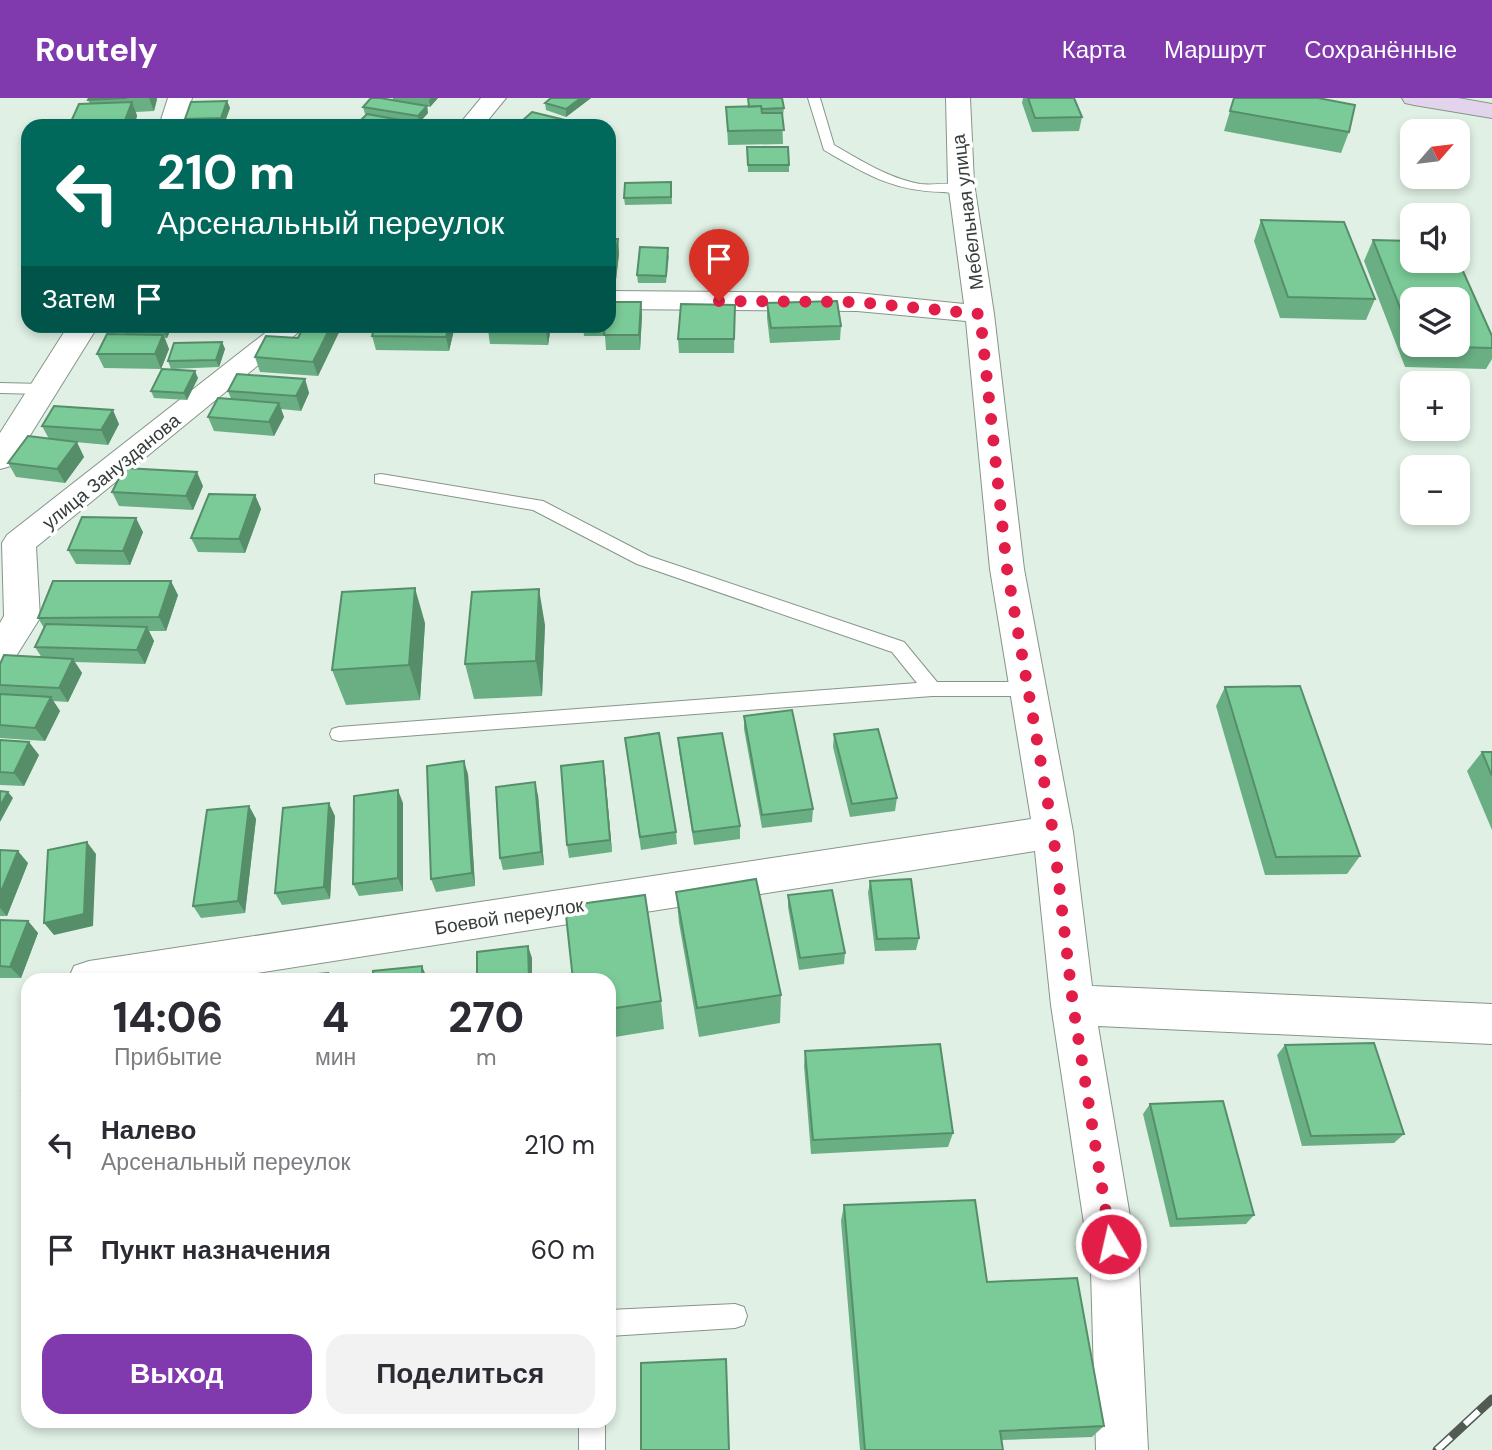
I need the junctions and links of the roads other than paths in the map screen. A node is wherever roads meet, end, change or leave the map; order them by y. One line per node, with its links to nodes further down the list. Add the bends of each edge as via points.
1 (180, 98): 7 (street)
2 (494, 98): 8 (street)
3 (814, 98): 9 (lane, via 828,147 886,180 923,188)
4 (1414, 98): 6 (street)
5 (957, 104): 9 (street, Мебельная улица)
6 (1492, 111)
7 (173, 119)
8 (476, 119)
9 (963, 189): 11 (street, Мебельная улица)
10 (616, 300): 11 (street, via 857,302)
11 (980, 314): 21 (street, Мебельная улица, via 1007,569)
12 (79, 333): 15 (street)
13 (282, 333): 18 (street, улица Занузданова, via 70,505)
14 (0, 388): 15 (lane)
15 (43, 390): 16 (street)
16 (0, 458)
17 (381, 479): 20 (lane, via 537,505 643,560 898,647)
18 (9, 546): 19 (street, улица Занузданова, via 22,618)
19 (0, 651)
20 (932, 689): 21 (lane); 22 (lane)
21 (1029, 689): 23 (street, Мебельная улица)
22 (338, 734)
23 (1053, 832): 24 (street, Боевой переулок); 25 (street, Мебельная улица)
24 (135, 973)
25 (1073, 1005): 26 (street); 31 (street, Мебельная улица, via 1115,1270)
26 (1492, 1024)
27 (735, 1316): 28 (lane)
28 (616, 1323)
29 (592, 1428): 30 (lane)
30 (592, 1450)
31 (1122, 1450)

